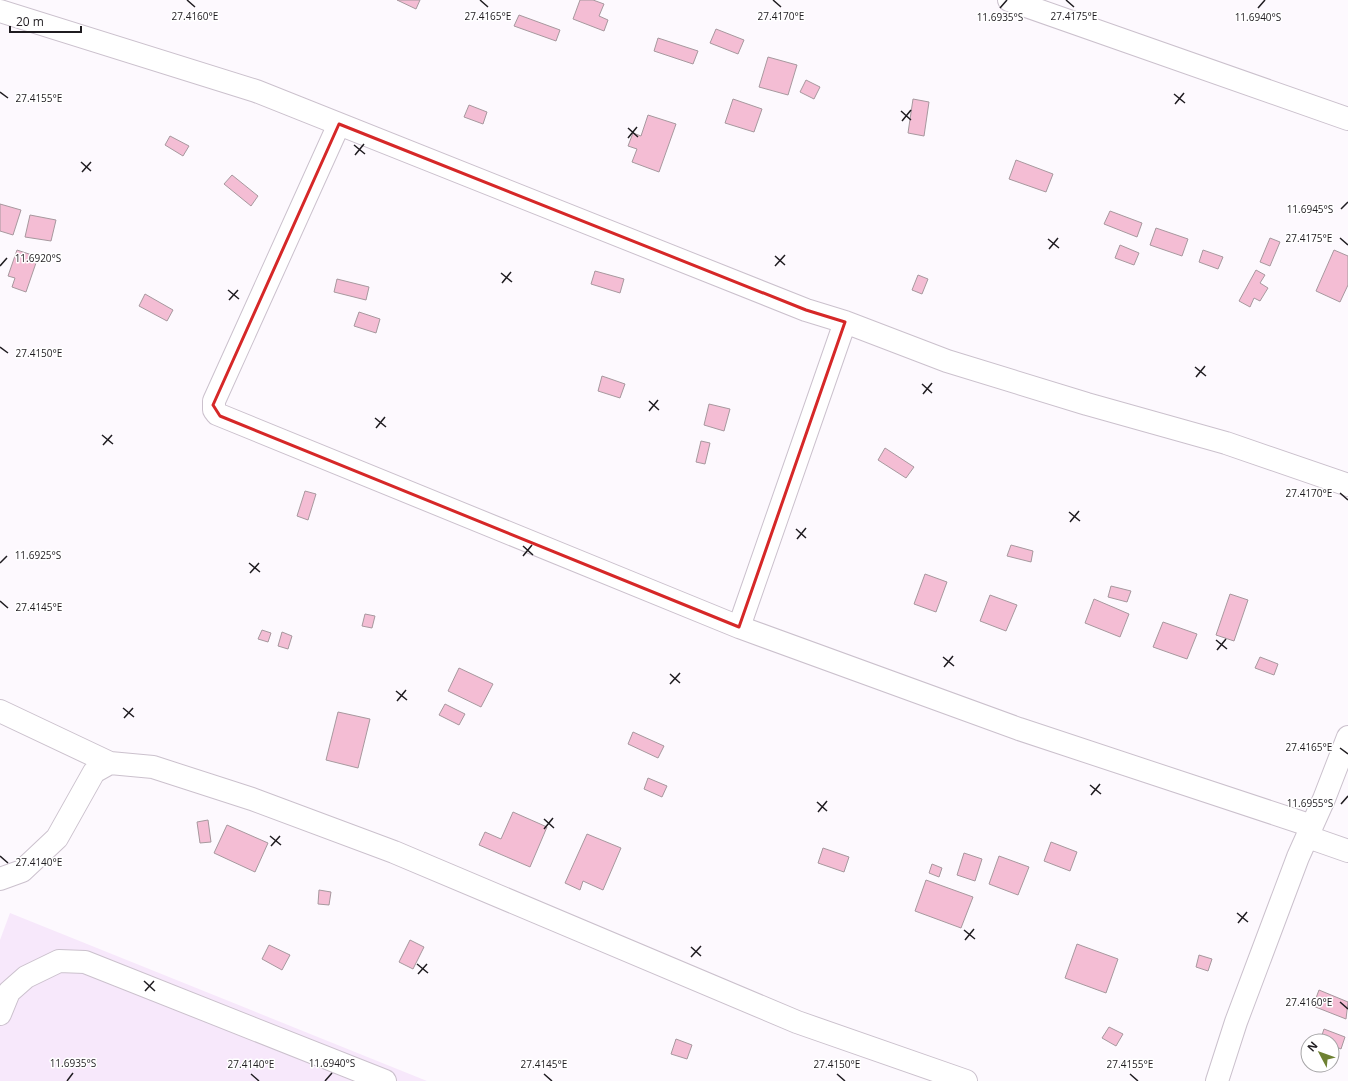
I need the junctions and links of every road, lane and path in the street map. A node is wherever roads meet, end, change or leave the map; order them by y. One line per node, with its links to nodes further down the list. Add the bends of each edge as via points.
1 (1009, 0): 3 (street)
2 (0, 11): 4 (street, via 256,91)
3 (1348, 119)
4 (339, 124): 5 (street, via 806,310); 7 (street, via 214,401 214,410 217,414)
5 (845, 322): 6 (street, via 947,361 1226,443); 7 (street)
6 (1348, 485)
7 (739, 627): 11 (street)
8 (0, 711): 10 (street)
9 (1348, 737): 11 (street)
10 (110, 763): 13 (street, via 94,772 57,838 22,871); 16 (street, via 153,767 252,799 394,852 797,1022)
11 (1310, 831): 12 (street); 17 (street, via 1274,919)
12 (1348, 851)
13 (0, 879)
14 (0, 1014): 15 (street, via 9,992 26,977 59,961 85,962)
15 (385, 1081)
16 (966, 1081)
17 (1217, 1081)

